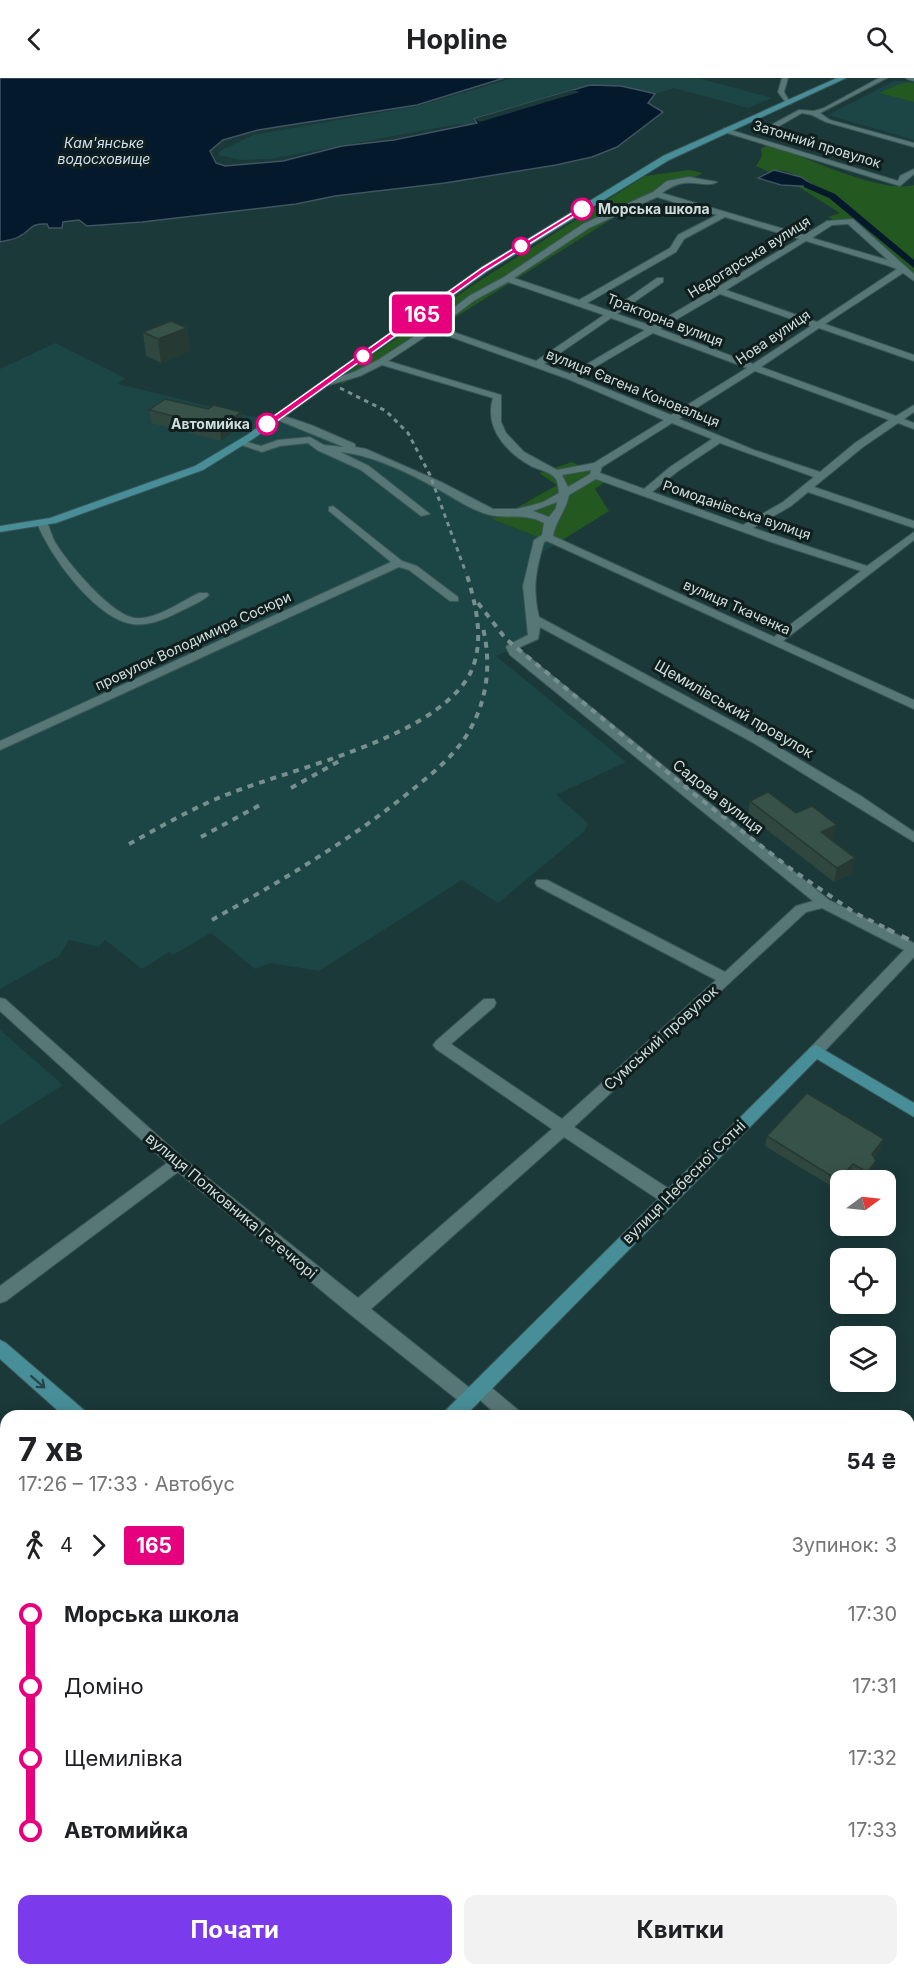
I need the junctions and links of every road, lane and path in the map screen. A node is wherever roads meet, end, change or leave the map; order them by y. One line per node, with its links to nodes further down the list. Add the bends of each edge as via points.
1 (785, 78): 6 (street, via 781,92)
2 (843, 78): 6 (main road)
3 (884, 78): 8 (street)
4 (909, 78): 5 (street)
5 (914, 79)
6 (785, 104): 7 (street); 10 (main road)
7 (801, 111): 8 (street); 9 (street)
8 (814, 113): 11 (street, via 828,121)
9 (766, 129)
10 (727, 130): 12 (street, Затонний провулок, via 900,184); 32 (main road, via 666,158 526,243)
11 (914, 145)
12 (914, 171)
13 (712, 182): 14 (street, via 679,180)
14 (656, 194): 15 (street); 19 (street, via 586,226)
15 (724, 214): 16 (street); 22 (street, via 681,237 673,250 652,263)
16 (805, 238): 17 (street); 17 (street, Недогарська вулиця, via 830,223 850,221); 21 (street, Недогарська вулиця)
17 (903, 269): 18 (street); 24 (street, Нова вулиця)
18 (914, 278)
19 (507, 279): 22 (street, Тракторна вулиця); 25 (street, via 472,298)
20 (660, 280): 23 (street)
21 (720, 291): 24 (street); 26 (street, Недогарська вулиця)
22 (580, 303): 23 (street, Тракторна вулиця)
23 (612, 315): 26 (street, Тракторна вулиця); 29 (street)
24 (817, 325): 27 (street); 30 (street, Нова вулиця)
25 (433, 328): 28 (street); 29 (street, вулиця Євгена Коновальця)
26 (653, 330): 30 (street, Тракторна вулиця); 31 (street, Недогарська вулиця)
27 (914, 358)
28 (381, 362): 32 (street, via 357,374); 45 (street, via 498,397 495,423 503,438 540,468)
29 (537, 365): 31 (street, вулиця Євгена Коновальця)
30 (753, 368): 35 (street, Нова вулиця); 36 (street, Тракторна вулиця)
31 (571, 377): 35 (street, вулиця Євгена Коновальця)
32 (326, 382): 34 (main road)
33 (914, 408): 36 (street)
34 (278, 417): 38 (street); 41 (main road)
35 (672, 420): 39 (street, вулиця Євгена Коновальця); 44 (street, Нова вулиця)
36 (897, 420): 37 (street, Тракторна вулиця); 46 (street)
37 (914, 426)
38 (333, 438): 40 (street); 43 (street)
39 (719, 439): 46 (street, вулиця Євгена Коновальця); 49 (street)
40 (310, 440): 41 (street, via 262,449); 42 (street)
41 (240, 443): 54 (main road, via 199,468)
42 (321, 448): 43 (street); 52 (street, via 365,468)
43 (362, 451): 51 (street, via 474,505 492,512)
44 (596, 471): 45 (street, Нова вулиця); 48 (street, Нова вулиця); 49 (street, Ромоданівська вулиця)
45 (556, 473): 48 (street)
46 (820, 476): 47 (street)
47 (807, 488): 55 (street); 57 (street)
48 (563, 489): 51 (street, Нова вулиця); 53 (street, via 561,509)
49 (645, 494): 57 (street, Ромоданівська вулиця)
50 (333, 509): 60 (street)
51 (518, 512): 53 (street, via 538,515)
52 (425, 514)
53 (550, 522): 59 (street)
54 (42, 523): 56 (main road); 62 (street, via 63,562 107,608 121,617 135,621 156,616)
55 (914, 525)
56 (0, 529)
57 (744, 529): 61 (street, Ромоданівська вулиця)
58 (914, 535): 61 (street)
59 (547, 537): 64 (street, via 539,540 531,566 528,593); 65 (street, вулиця Ткаченка)
60 (398, 562): 63 (street, via 413,568); 67 (street, провулок Володимира Сосюри)
61 (870, 570): 65 (street)
62 (203, 595)
63 (454, 599)
64 (532, 618): 68 (street, Щемилівський провулок, via 811,771); 70 (street, Садова вулиця, via 534,637 512,647 514,653)
65 (776, 641): 66 (street, вулиця Ткаченка)
66 (912, 701)
67 (0, 746)
68 (914, 838)
69 (542, 883): 72 (street, Сумський провулок)
70 (824, 903): 71 (street, Садова вулиця); 72 (street, via 801,909)
71 (914, 948): 75 (street, вулиця Небесної Сотні)
72 (726, 979): 77 (street, Сумський провулок)
73 (0, 1003): 78 (street, вулиця Полковника Гегечкорі)
74 (489, 1003): 77 (street, via 441,1045)
75 (816, 1051): 76 (main road); 79 (main road, вулиця Небесної Сотні)
76 (914, 1111)
77 (563, 1128): 79 (street); 81 (street, Сумський провулок)
78 (178, 1163): 80 (street); 81 (street, вулиця Полковника Гегечкорі)
79 (668, 1197): 83 (main road, вулиця Небесної Сотні)
80 (0, 1296)
81 (357, 1310): 83 (street, вулиця Полковника Гегечкорі)
82 (0, 1348): 84 (main road, one-way to 84)
83 (475, 1394): 85 (main road, вулиця Небесної Сотні); 86 (street, вулиця Полковника Гегечкорі)
84 (70, 1410)
85 (459, 1410)
86 (501, 1410)

